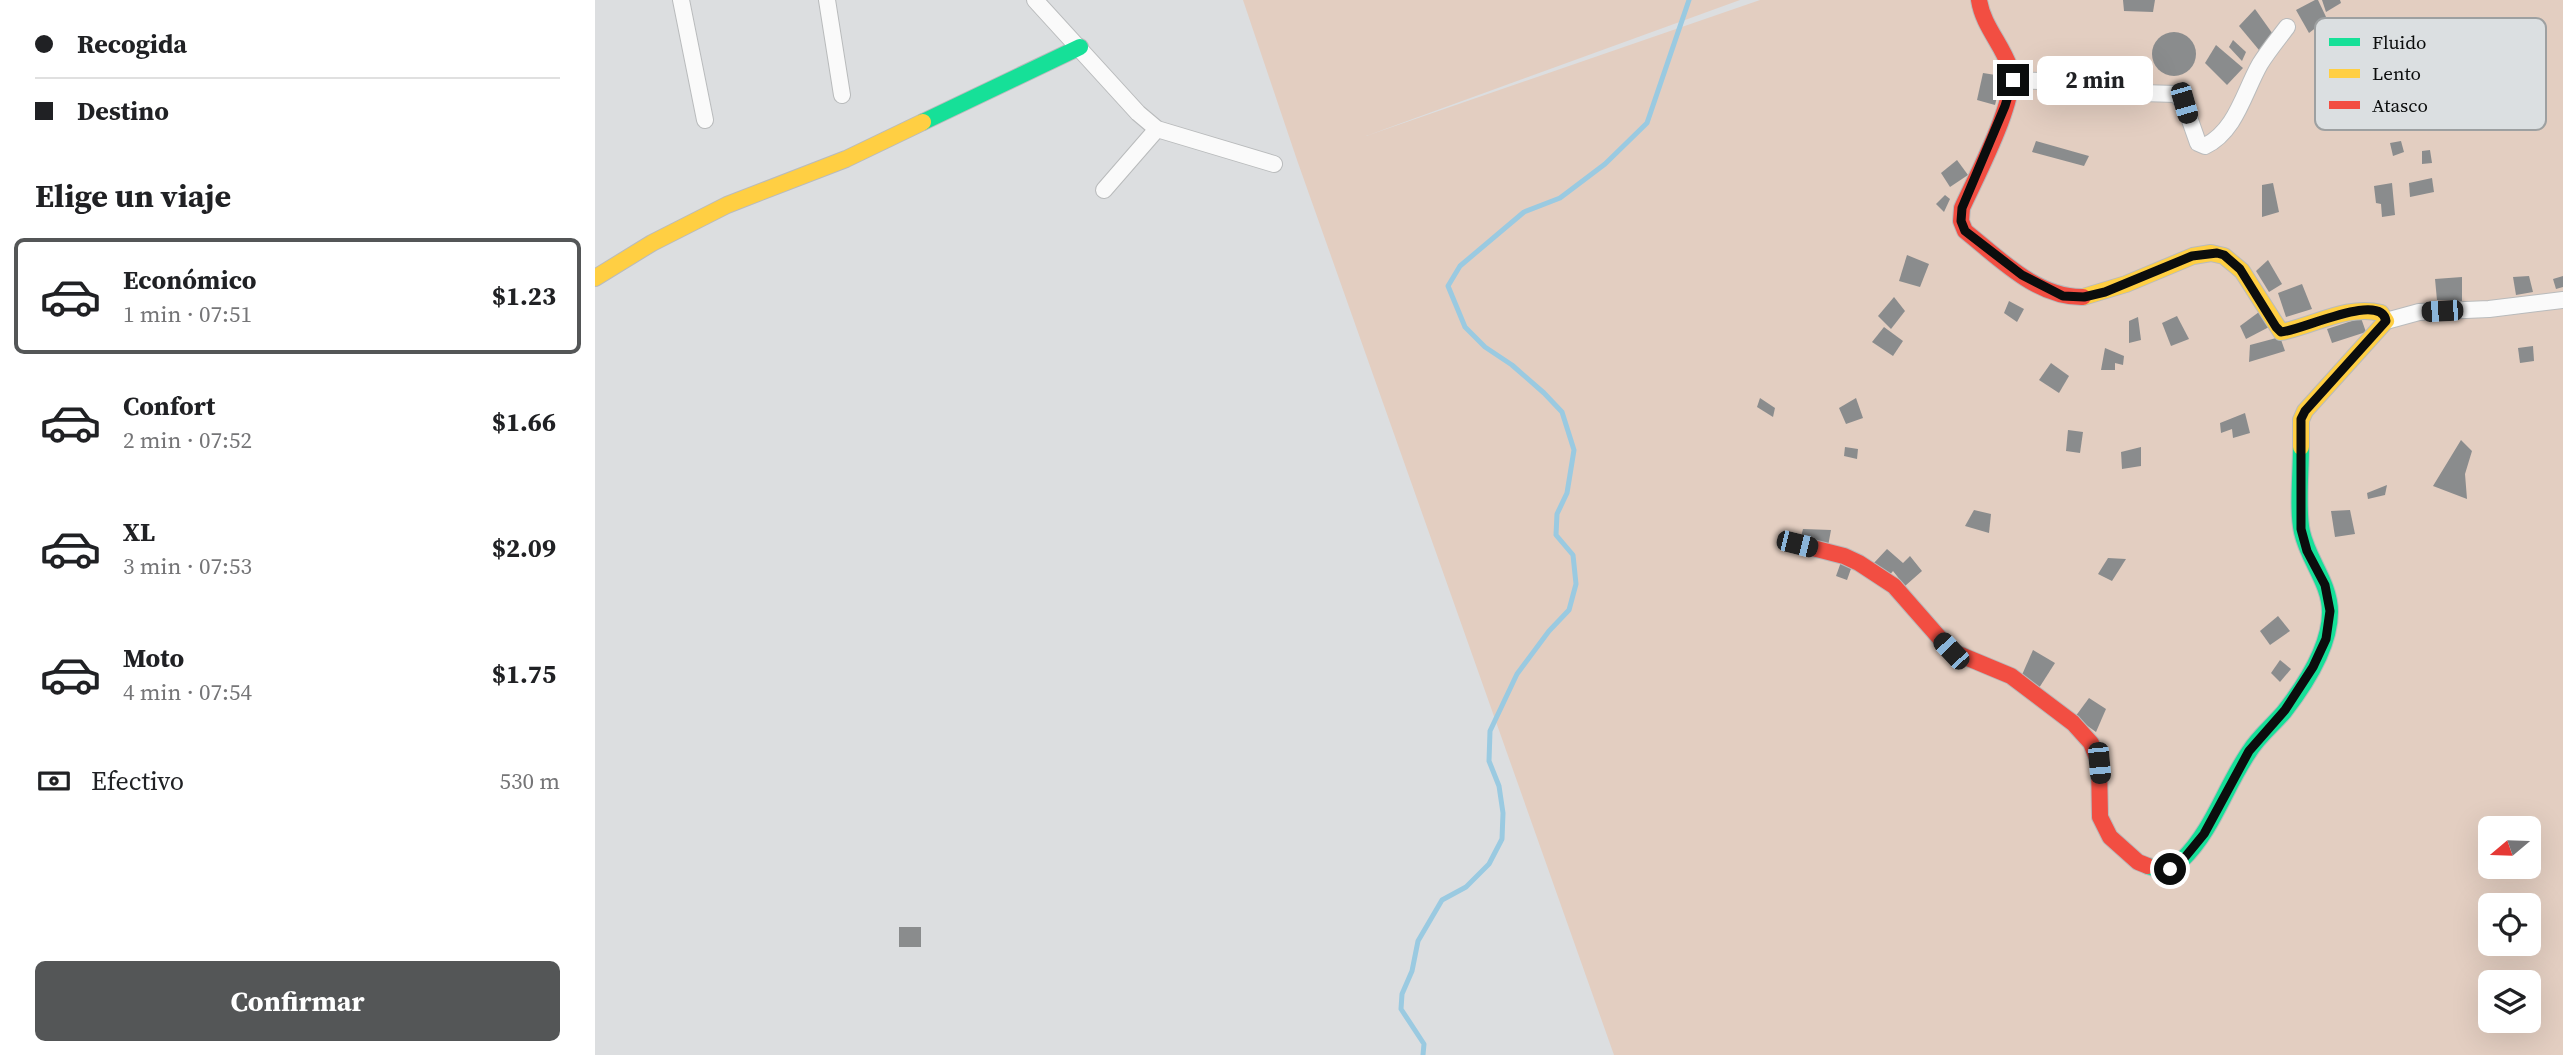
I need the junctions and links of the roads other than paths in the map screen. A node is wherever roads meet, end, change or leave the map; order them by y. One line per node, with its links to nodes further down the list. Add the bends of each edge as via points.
1 (681, 0): 9 (street)
2 (827, 0): 8 (street)
3 (1035, 0): 6 (street)
4 (1979, 0): 7 (street)
5 (2287, 27): 7 (street, via 2261,63 2235,117 2216,141 2205,146 2198,144 2184,103 2176,94 2107,92 2070,82)
6 (1080, 47): 10 (street); 13 (street, via 846,159 727,205)
7 (2013, 80): 15 (street, via 1962,208 1961,221 1965,231 2022,275 2063,296 2084,297 2192,256 2217,253 2240,269 2281,332 2352,311 2381,311)
8 (842, 95)
9 (705, 120)
10 (1157, 129): 11 (street); 12 (street)
11 (1274, 164)
12 (1104, 190)
13 (595, 278)
14 (2563, 300): 15 (street, via 2419,312)
15 (2386, 321): 16 (street, via 2301,419 2301,529 2325,585 2330,611 2326,639 2285,710 2249,751 2204,834 2170,869 2137,862 2110,838 2099,817 2099,763 2091,743 2073,723 2011,676 1951,651 1893,586 1859,563)
16 (1797, 544)

